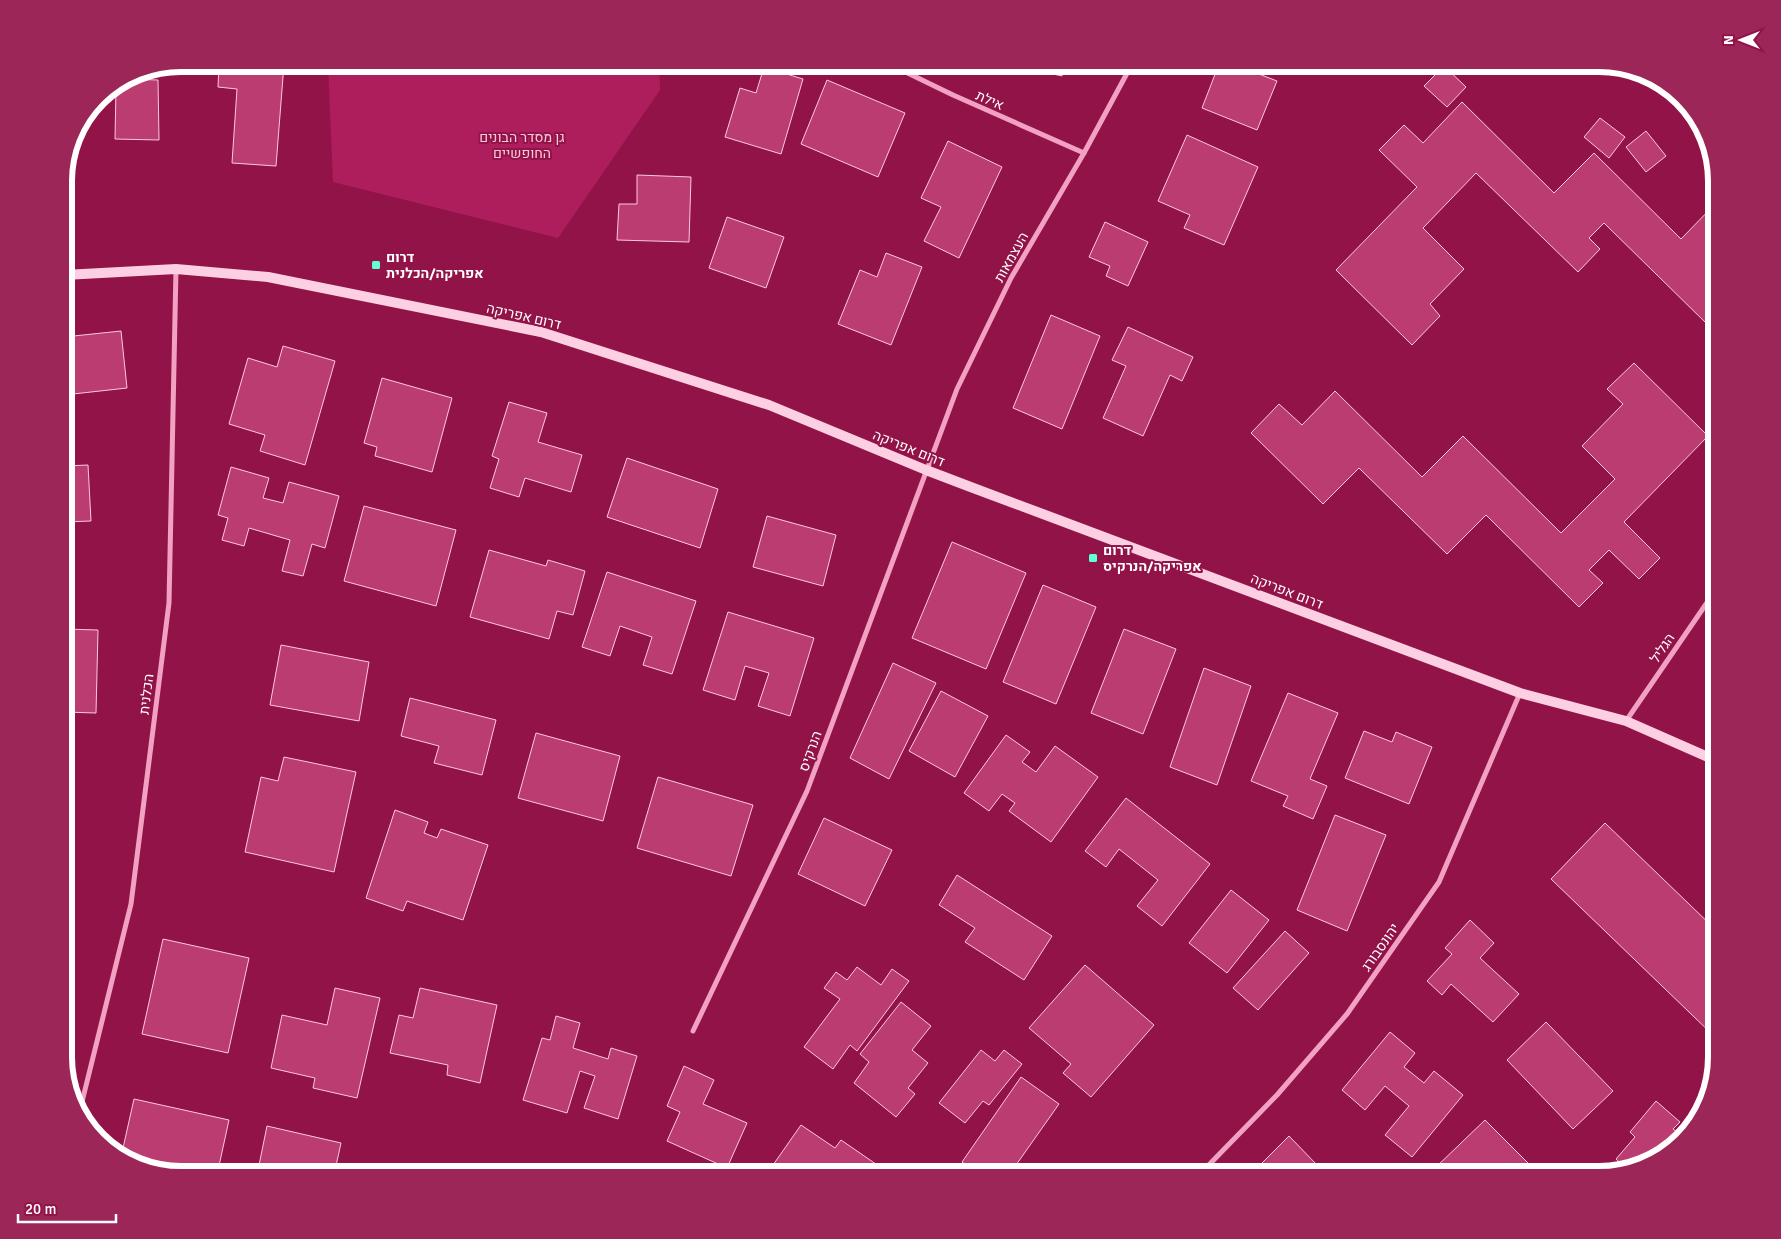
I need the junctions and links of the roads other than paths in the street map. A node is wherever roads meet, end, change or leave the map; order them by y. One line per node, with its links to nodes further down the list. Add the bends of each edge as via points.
1 (906, 72): 3 (street, אילת)
2 (1128, 72): 3 (street, העצמאות)
3 (1084, 153): 6 (street, העצמאות, via 1007,287 957,389)
4 (176, 269): 5 (street, דרום אפריקה); 6 (street, דרום אפריקה, via 268,277 541,332 769,405); 12 (street, הכלנית, via 169,603 131,904)
5 (73, 275)
6 (926, 470): 8 (street, דרום אפריקה); 11 (street, הנרקיס, via 807,791)
7 (1708, 601): 9 (street, הגליל)
8 (1520, 692): 9 (street, דרום אפריקה); 13 (street, יהונסבורג, via 1439,882 1347,1014 1277,1095)
9 (1626, 721): 10 (street, דרום אפריקה)
10 (1708, 757)
11 (692, 1031)
12 (82, 1101)
13 (1208, 1166)

